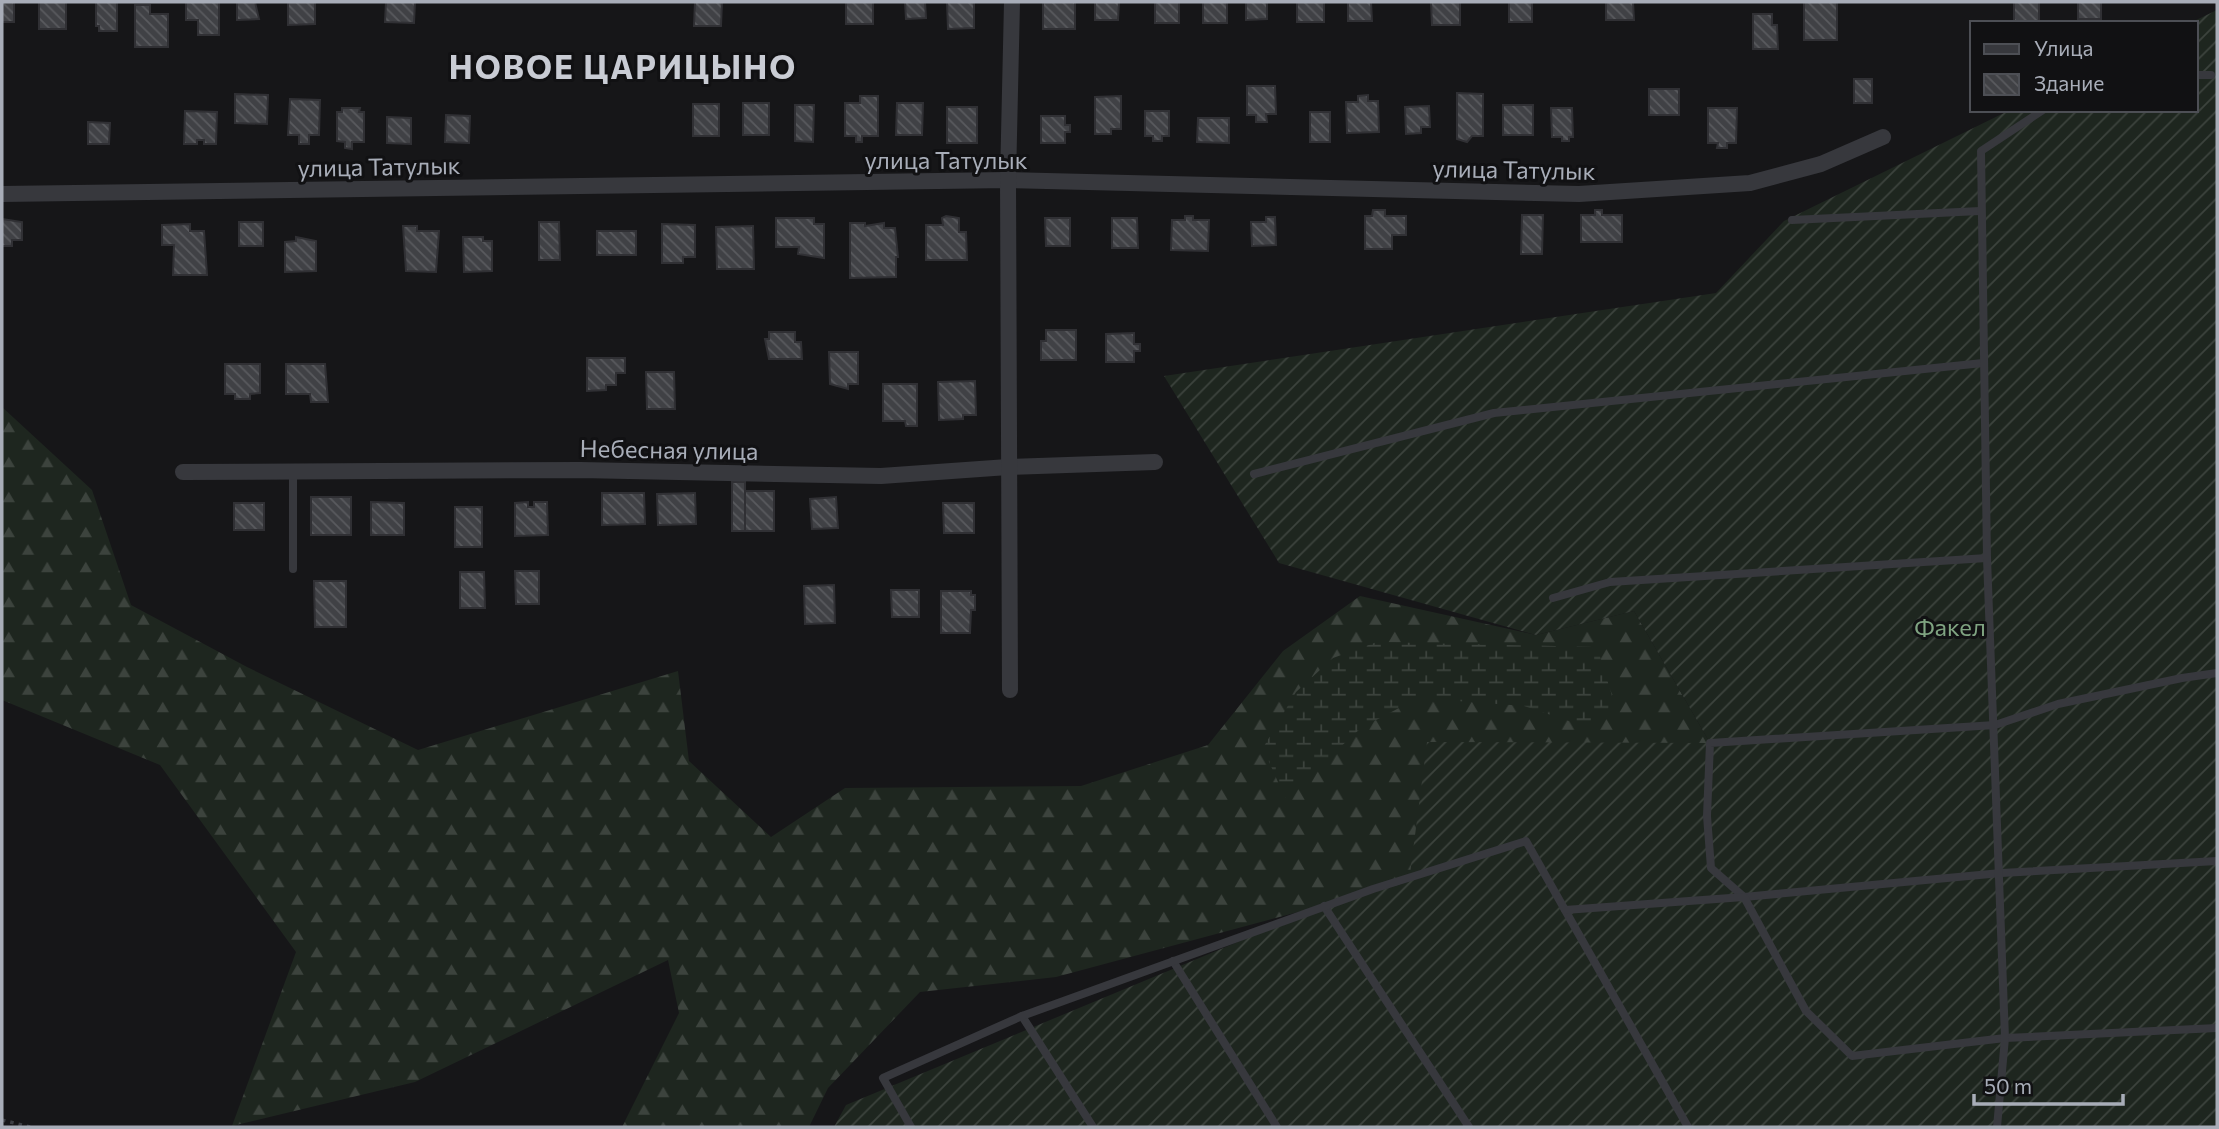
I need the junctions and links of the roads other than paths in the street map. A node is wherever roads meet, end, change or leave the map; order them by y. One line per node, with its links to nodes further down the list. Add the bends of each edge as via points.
1 (1012, 2): 6 (street)
2 (2198, 75): 3 (lane)
3 (2211, 75)
4 (2040, 112): 8 (lane, via 1981,151)
5 (1883, 137): 6 (street, улица Татулык, via 1821,164 1750,183 1579,194)
6 (1008, 180): 7 (street, улица Татулык); 12 (street)
7 (2, 194)
8 (1980, 211): 9 (lane); 10 (lane)
9 (1792, 220)
10 (1983, 363): 15 (lane, via 1494,413); 16 (lane)
11 (1155, 462): 12 (street, Небесная улица)
12 (1009, 467): 13 (street, Небесная улица, via 881,475); 20 (street)
13 (293, 470): 14 (street, Небесная улица); 17 (lane)
14 (183, 472)
15 (1254, 474)
16 (1987, 558): 18 (lane, via 1610,582); 21 (lane)
17 (293, 569)
18 (1553, 597)
19 (2217, 673): 21 (lane, via 2058,704)
20 (1010, 690)
21 (1995, 724): 23 (lane); 24 (lane, via 1710,744 1707,816 1712,868)
22 (2217, 861): 23 (lane)
23 (2001, 873): 24 (lane); 30 (lane)
24 (1744, 897): 26 (lane); 30 (lane, via 1806,1011 1852,1056)
25 (1324, 906): 26 (lane, via 1526,841); 27 (lane); 34 (lane)
26 (1565, 910): 35 (lane)
27 (1173, 961): 28 (lane); 33 (lane)
28 (1022, 1016): 31 (lane, via 883,1078); 32 (lane)
29 (2217, 1028): 30 (lane)
30 (2005, 1038): 36 (lane)
31 (911, 1127)
32 (1093, 1127)
33 (1276, 1127)
34 (1469, 1127)
35 (1688, 1127)
36 (1997, 1127)

